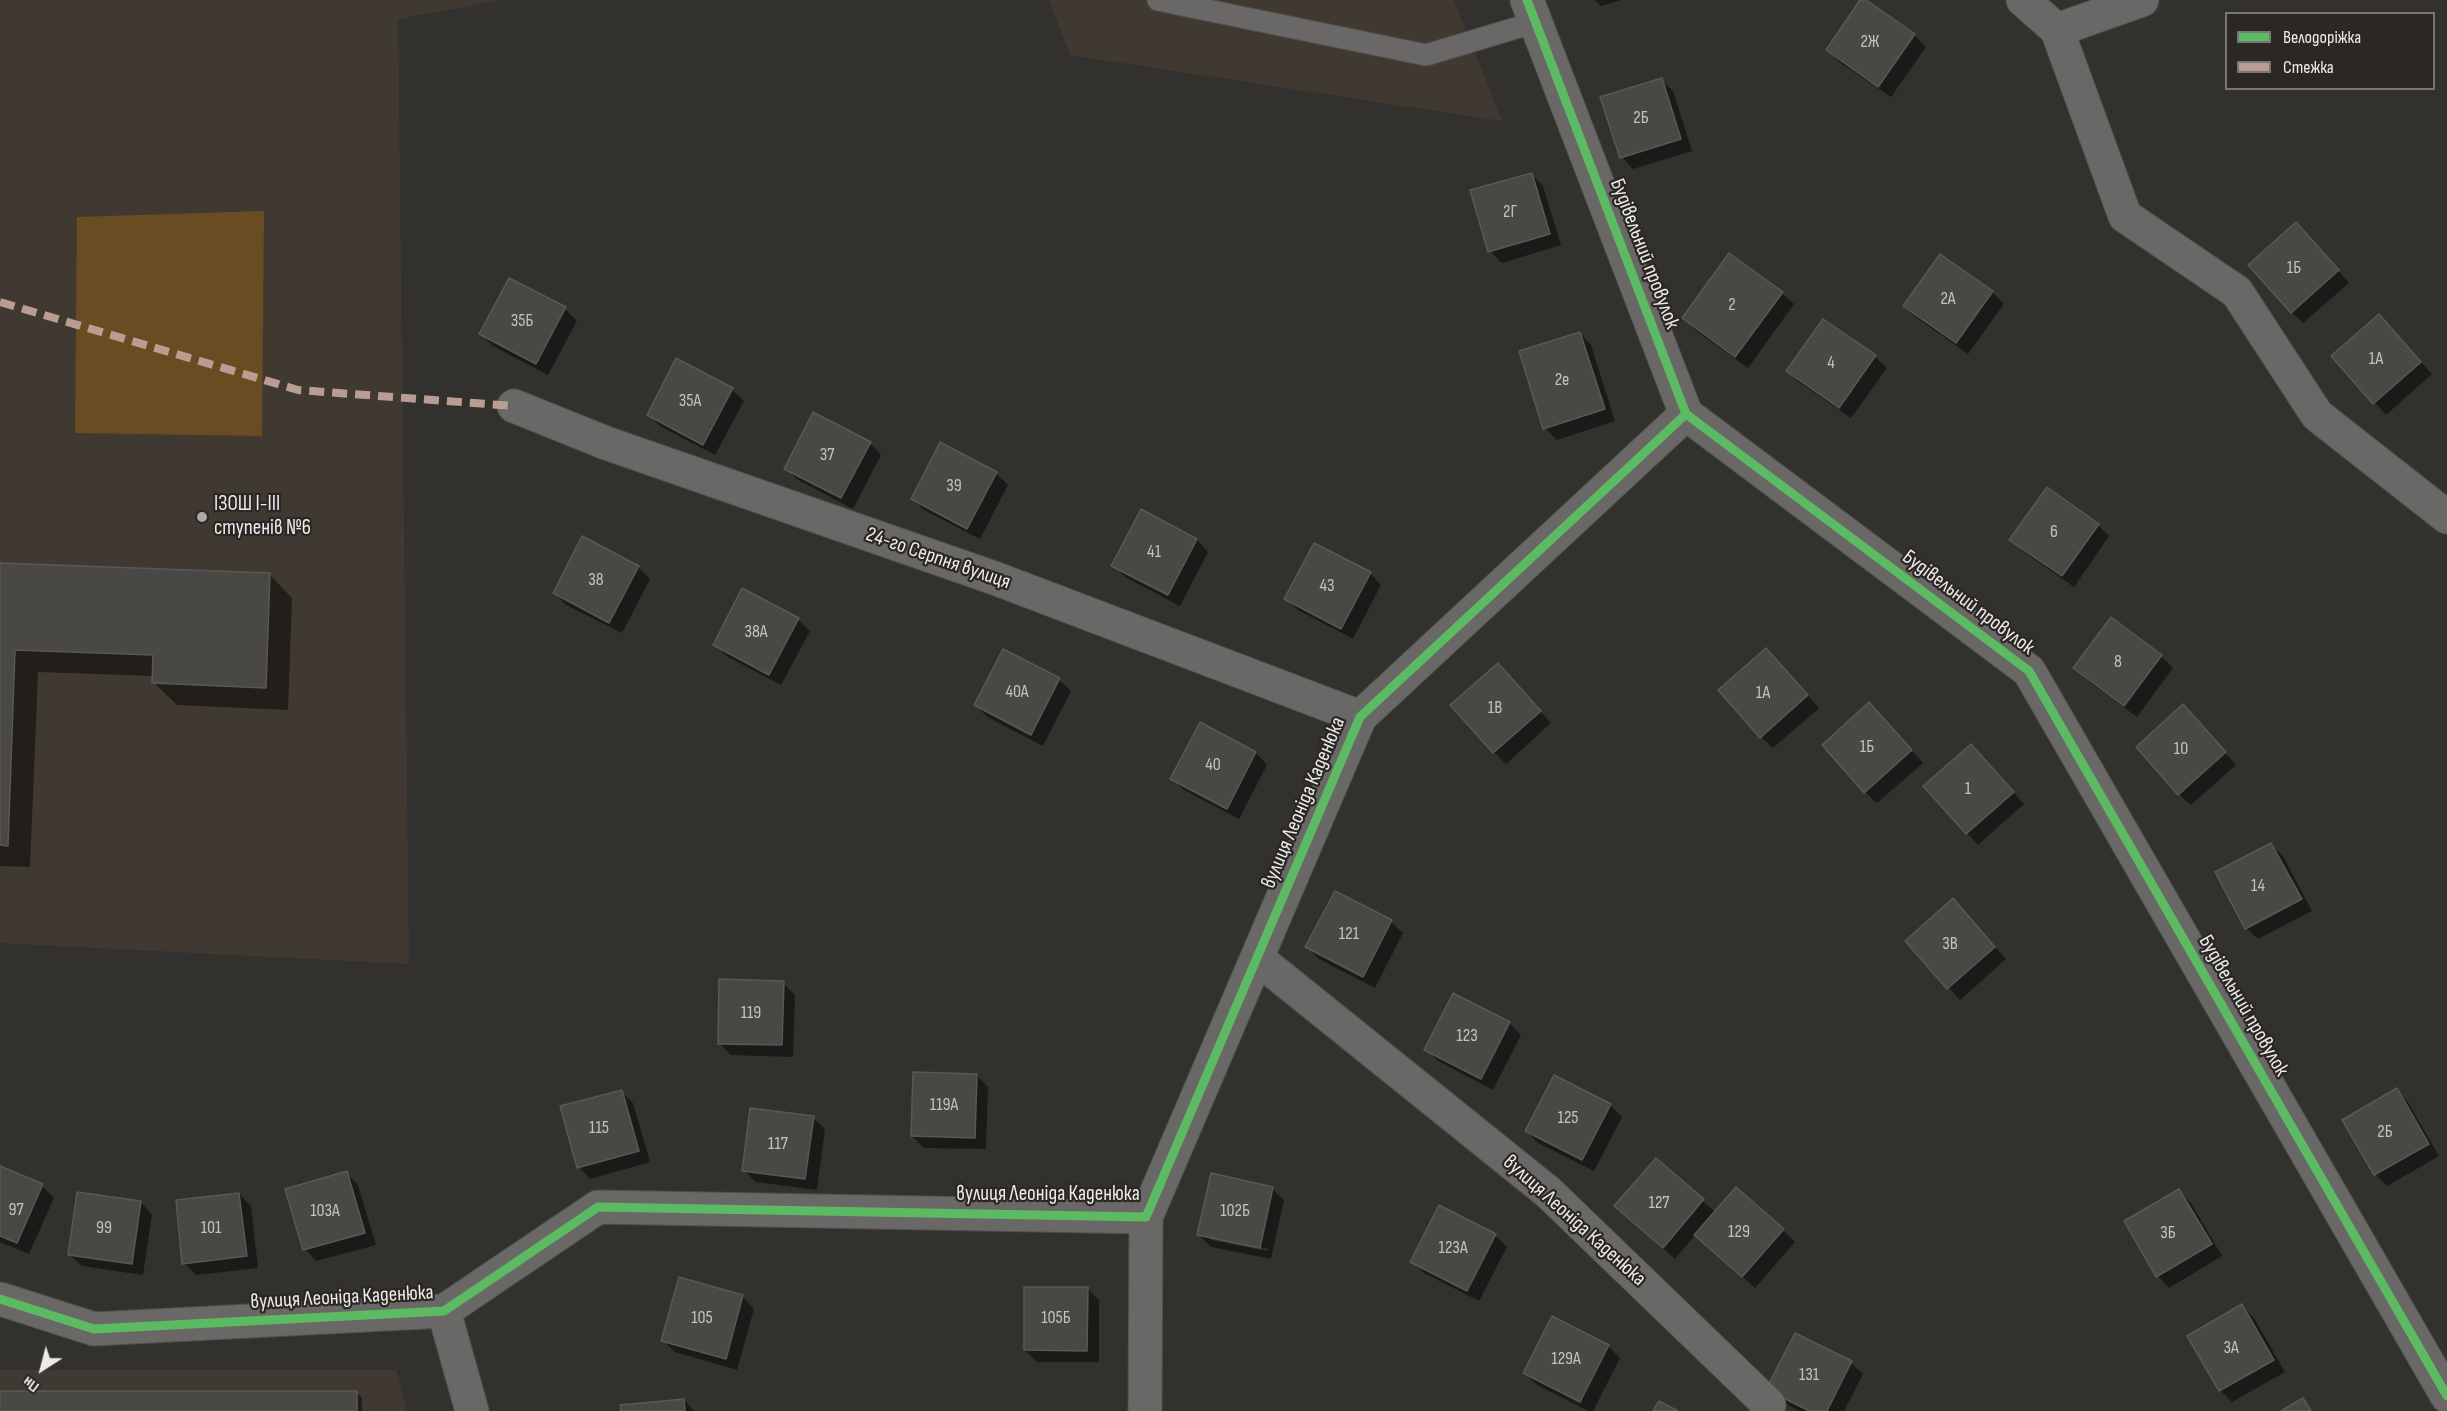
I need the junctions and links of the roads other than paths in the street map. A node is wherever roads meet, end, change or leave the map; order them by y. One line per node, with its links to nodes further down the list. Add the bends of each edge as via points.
1 (1158, 0): 4 (lane, via 1426,55)
2 (2023, 0): 5 (street)
3 (2142, 0): 5 (street)
4 (1531, 11): 7 (street, Будівельний провулок)
5 (2057, 30): 8 (street, via 2124,216 2237,292 2317,415)
6 (514, 406): 9 (street, 24-го Серпня вулиця, via 606,443 997,579)
7 (1686, 414): 9 (street, вулиця Леоніда Каденюка); 14 (street, Будівельний провулок, via 2029,671)
8 (2447, 517)
9 (1360, 717): 10 (street, вулиця Леоніда Каденюка)
10 (1257, 958): 11 (street, вулиця Леоніда Каденюка); 15 (street, вулиця Леоніда Каденюка, via 1548,1191)
11 (1146, 1217): 13 (street, вулиця Леоніда Каденюка, via 598,1207); 17 (street)
12 (0, 1299): 13 (street, вулиця Леоніда Каденюка, via 94,1329)
13 (444, 1311): 16 (street, вулиця Леоніда Каденюка)
14 (2447, 1396)
15 (1769, 1405)
16 (472, 1411)
17 (1145, 1411)

